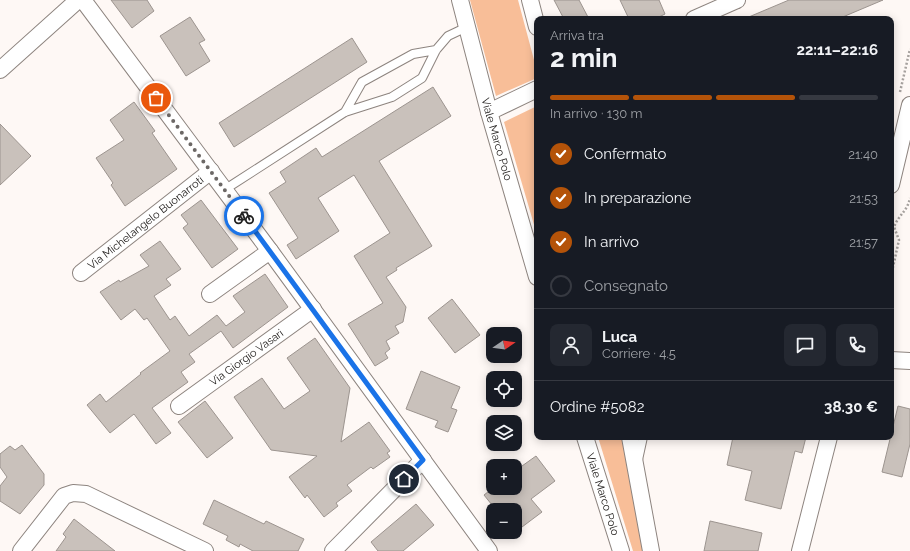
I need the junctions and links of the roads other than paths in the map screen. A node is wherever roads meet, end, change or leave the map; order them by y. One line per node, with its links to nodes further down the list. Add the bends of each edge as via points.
1 (78, 0): 10 (street)
2 (83, 0): 16 (street)
3 (460, 0): 8 (street, Viale Marco Polo)
4 (530, 0): 6 (street)
5 (737, 0): 7 (street)
6 (534, 16)
7 (701, 16)
8 (467, 27): 9 (lane, via 448,36); 14 (street, Viale Marco Polo)
9 (436, 50): 13 (lane, via 422,78 392,97); 13 (lane, via 413,54 362,82)
10 (0, 70)
11 (534, 90): 14 (street)
12 (905, 99): 15 (street)
13 (346, 112): 17 (lane)
14 (489, 112): 19 (street, Viale Marco Polo)
15 (894, 167)
16 (211, 172): 17 (street); 20 (street, Via Michelangelo Buonarroti)
17 (224, 190): 18 (street)
18 (270, 251): 21 (street); 22 (street)
19 (534, 267)
20 (81, 274)
21 (210, 294)
22 (312, 309): 25 (street, Via Giorgio Vasari); 30 (street)
23 (894, 360): 24 (street)
24 (910, 361)
25 (179, 406)
26 (586, 440): 36 (street, Viale Marco Polo)
27 (631, 440): 31 (street)
28 (642, 440): 31 (lane)
29 (828, 440): 38 (street)
30 (423, 460): 34 (street); 35 (street)
31 (636, 468): 37 (street)
32 (21, 551): 33 (street, via 64,496 73,493 86,494)
33 (205, 551)
34 (333, 551)
35 (489, 551)
36 (621, 551)
37 (651, 551)
38 (800, 551)

